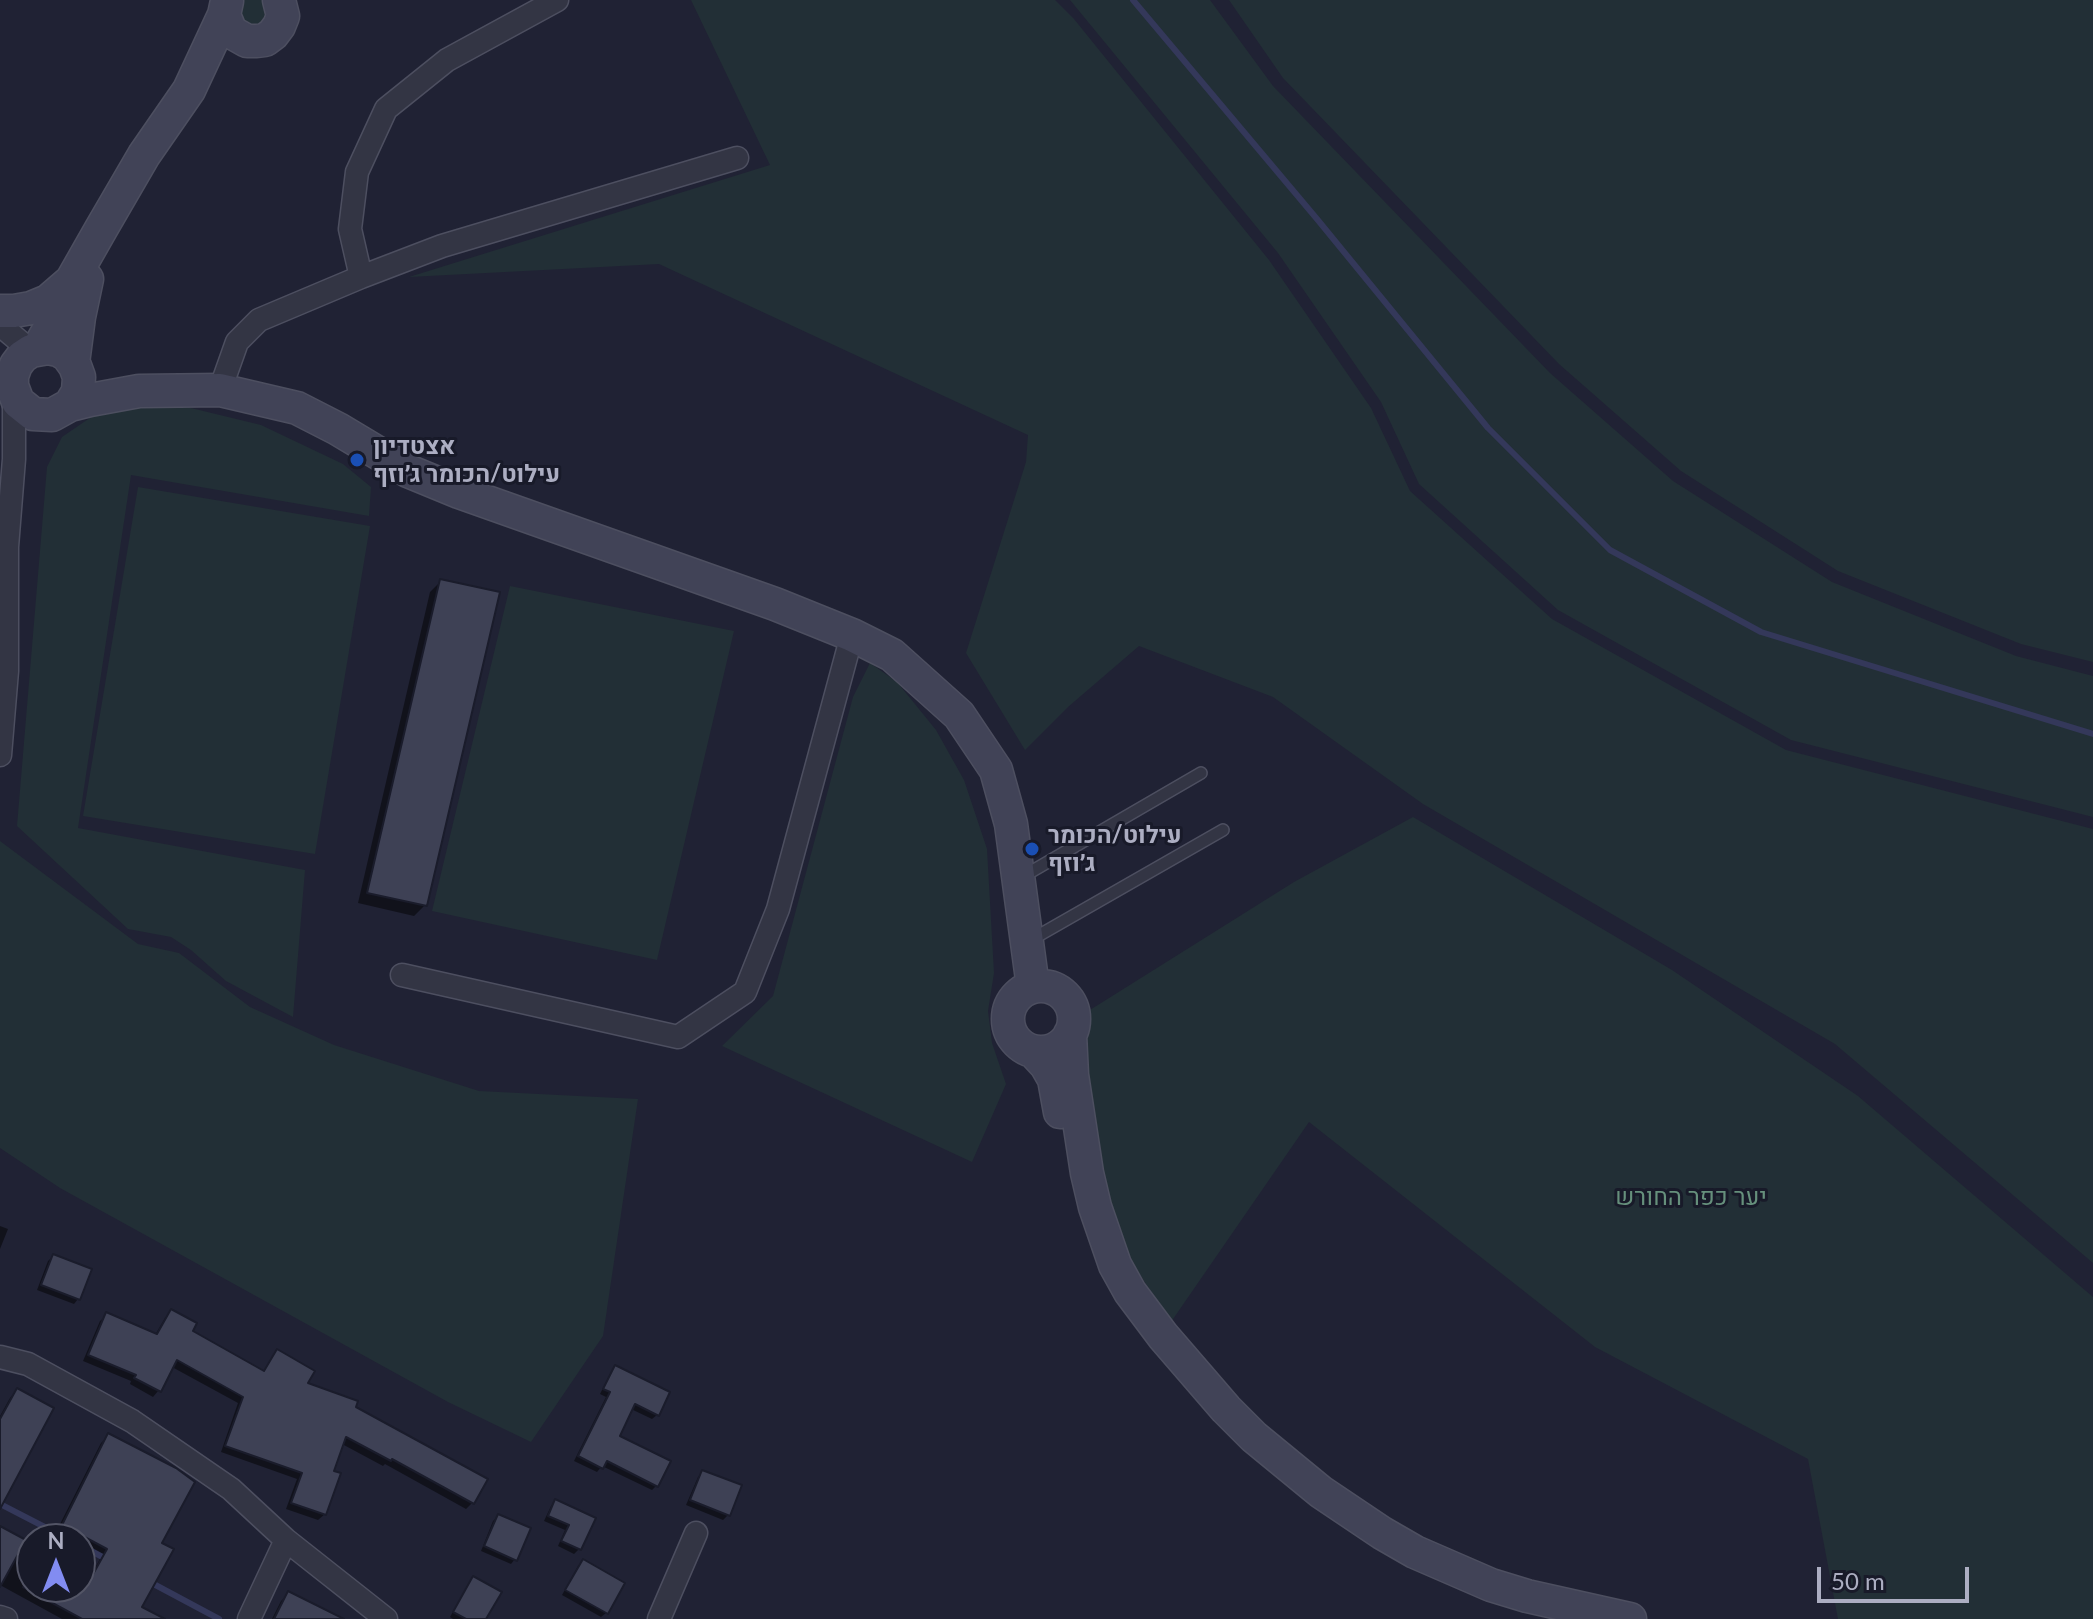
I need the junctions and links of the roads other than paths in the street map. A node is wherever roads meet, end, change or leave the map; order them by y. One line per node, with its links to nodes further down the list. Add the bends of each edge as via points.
1 (557, 0): 8 (street, via 447,60 386,109 357,172 350,229)
2 (224, 5): 4 (street, via 226,24 238,37); 5 (street)
3 (289, 5): 4 (street, via 273,34)
4 (257, 41): 5 (street)
5 (189, 90): 7 (street)
6 (737, 158): 8 (street, via 442,246)
7 (101, 229): 9 (street); 13 (street, via 79,317)
8 (361, 277): 15 (street, via 259,320 237,342)
9 (72, 280): 10 (street, via 48,301); 12 (street)
10 (0, 311)
11 (0, 325): 12 (street)
12 (34, 350): 13 (street, via 58,350); 14 (street, via 16,365)
13 (75, 366): 16 (street); 17 (street, via 75,399)
14 (9, 382): 17 (street, via 18,402 33,414); 18 (street)
15 (220, 390): 16 (street); 19 (street, via 297,408 408,471 459,492)
16 (139, 391): 17 (street)
17 (61, 410): 18 (street, via 30,435)
18 (14, 459): 20 (street)
19 (852, 635): 23 (street, via 892,655 959,715 989,759 1011,824); 25 (street, via 778,909 745,992 678,1037)
20 (0, 755)
21 (1201, 773): 23 (lane)
22 (1223, 830): 24 (lane)
23 (1018, 879): 24 (street)
24 (1028, 941): 26 (street)
25 (402, 975)
26 (1033, 987): 27 (street, via 1048,987 1067,999 1074,1021); 28 (street, via 1014,1000 1008,1021 1015,1039)
27 (1070, 1034): 28 (street, via 1054,1049); 32 (street, via 1087,1173 1104,1236 1130,1292 1199,1380 1254,1437 1382,1533 1491,1585)
28 (1033, 1051): 38 (street, via 1056,1087 1074,1208 1092,1266 1144,1346 1206,1418 1301,1503 1383,1557 1494,1607)
29 (0, 1357): 31 (street, via 28,1364 132,1421 231,1489)
30 (696, 1533): 37 (street)
31 (286, 1540): 35 (street); 36 (street)
32 (1573, 1613): 39 (street)
33 (0, 1617): 34 (street)
34 (6, 1619)
35 (249, 1619)
36 (386, 1619)
37 (659, 1619)
38 (1534, 1619)
39 (1630, 1619)

